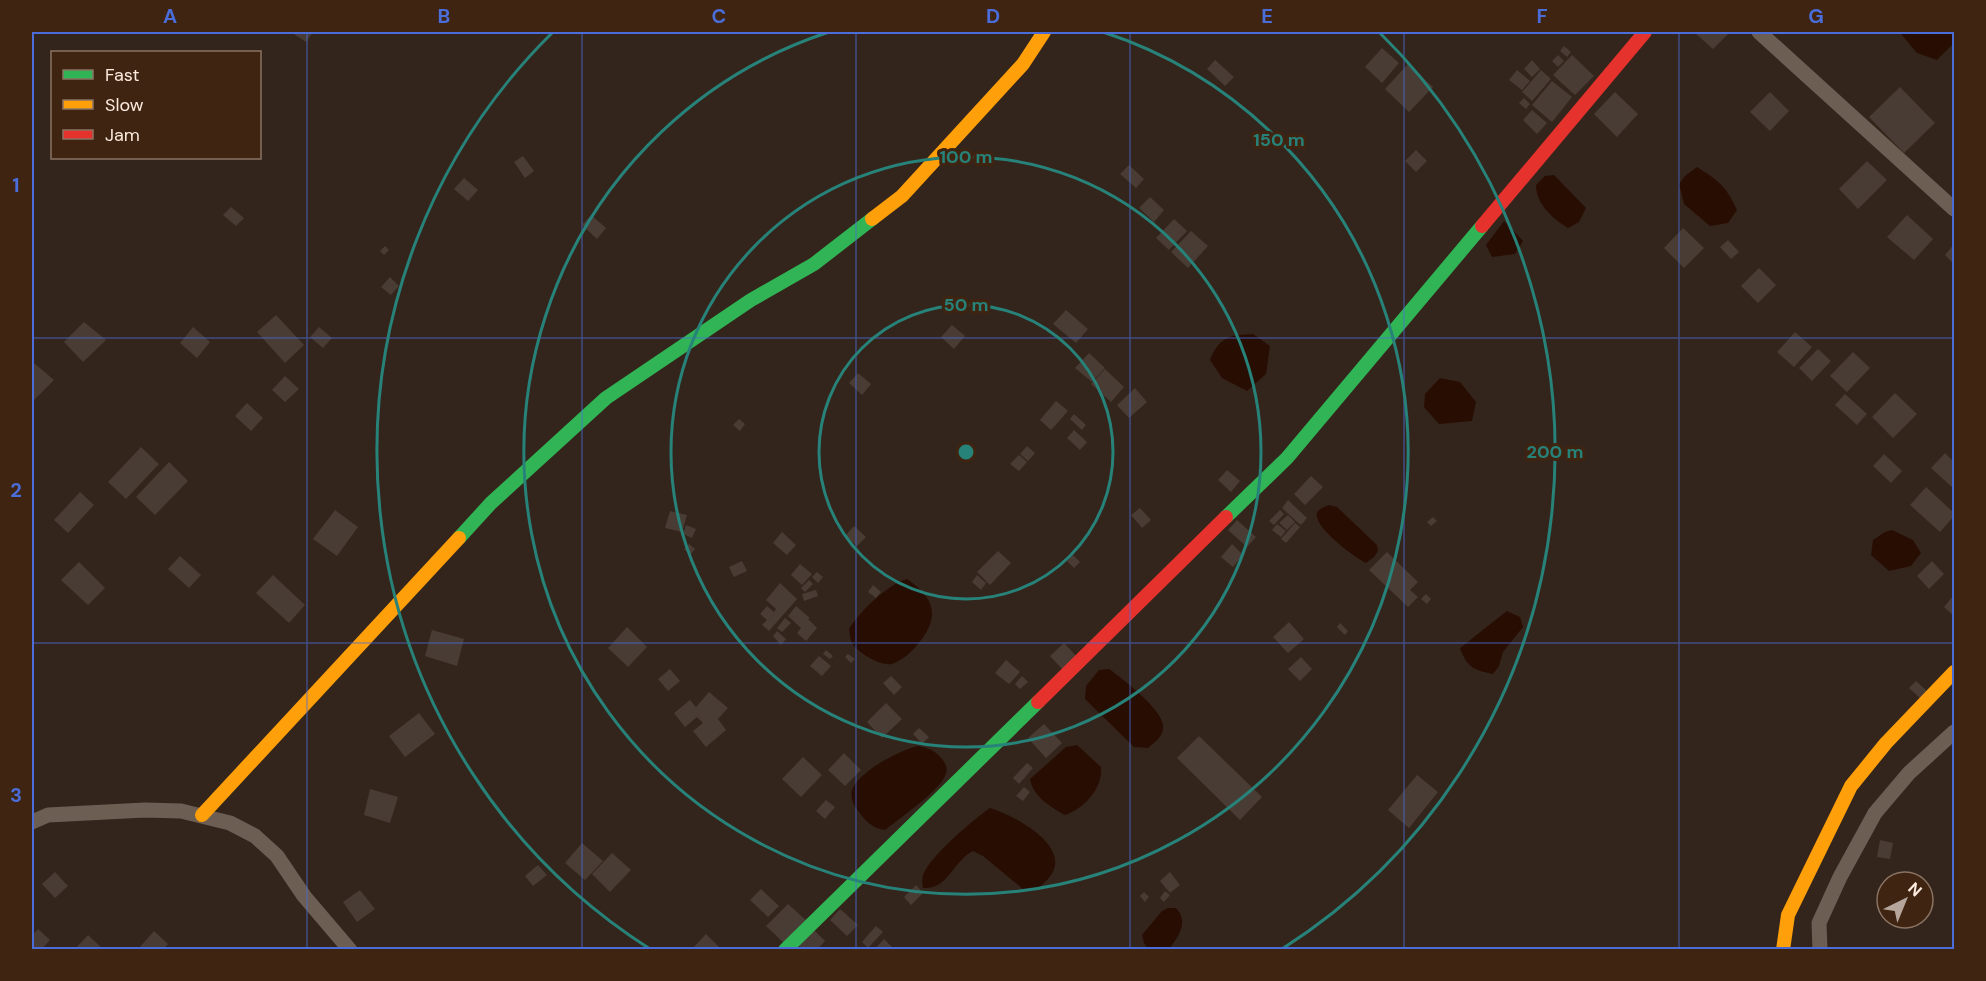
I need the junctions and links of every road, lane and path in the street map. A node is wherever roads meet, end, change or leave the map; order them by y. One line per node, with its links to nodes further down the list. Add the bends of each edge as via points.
1 (1044, 32): 7 (street, via 1023,64 902,196 814,264 751,300 606,398 491,503)
2 (1645, 32): 10 (street, via 1287,458)
3 (1760, 32): 4 (street)
4 (1954, 209)
5 (1954, 672): 11 (street, via 1851,786 1788,915)
6 (1954, 732): 12 (street, via 1909,773 1875,813 1819,923)
7 (202, 815): 8 (street, via 145,810 48,815); 9 (street, via 255,836 277,856 304,896)
8 (32, 822)
9 (350, 950)
10 (785, 950)
11 (1784, 950)
12 (1820, 950)

